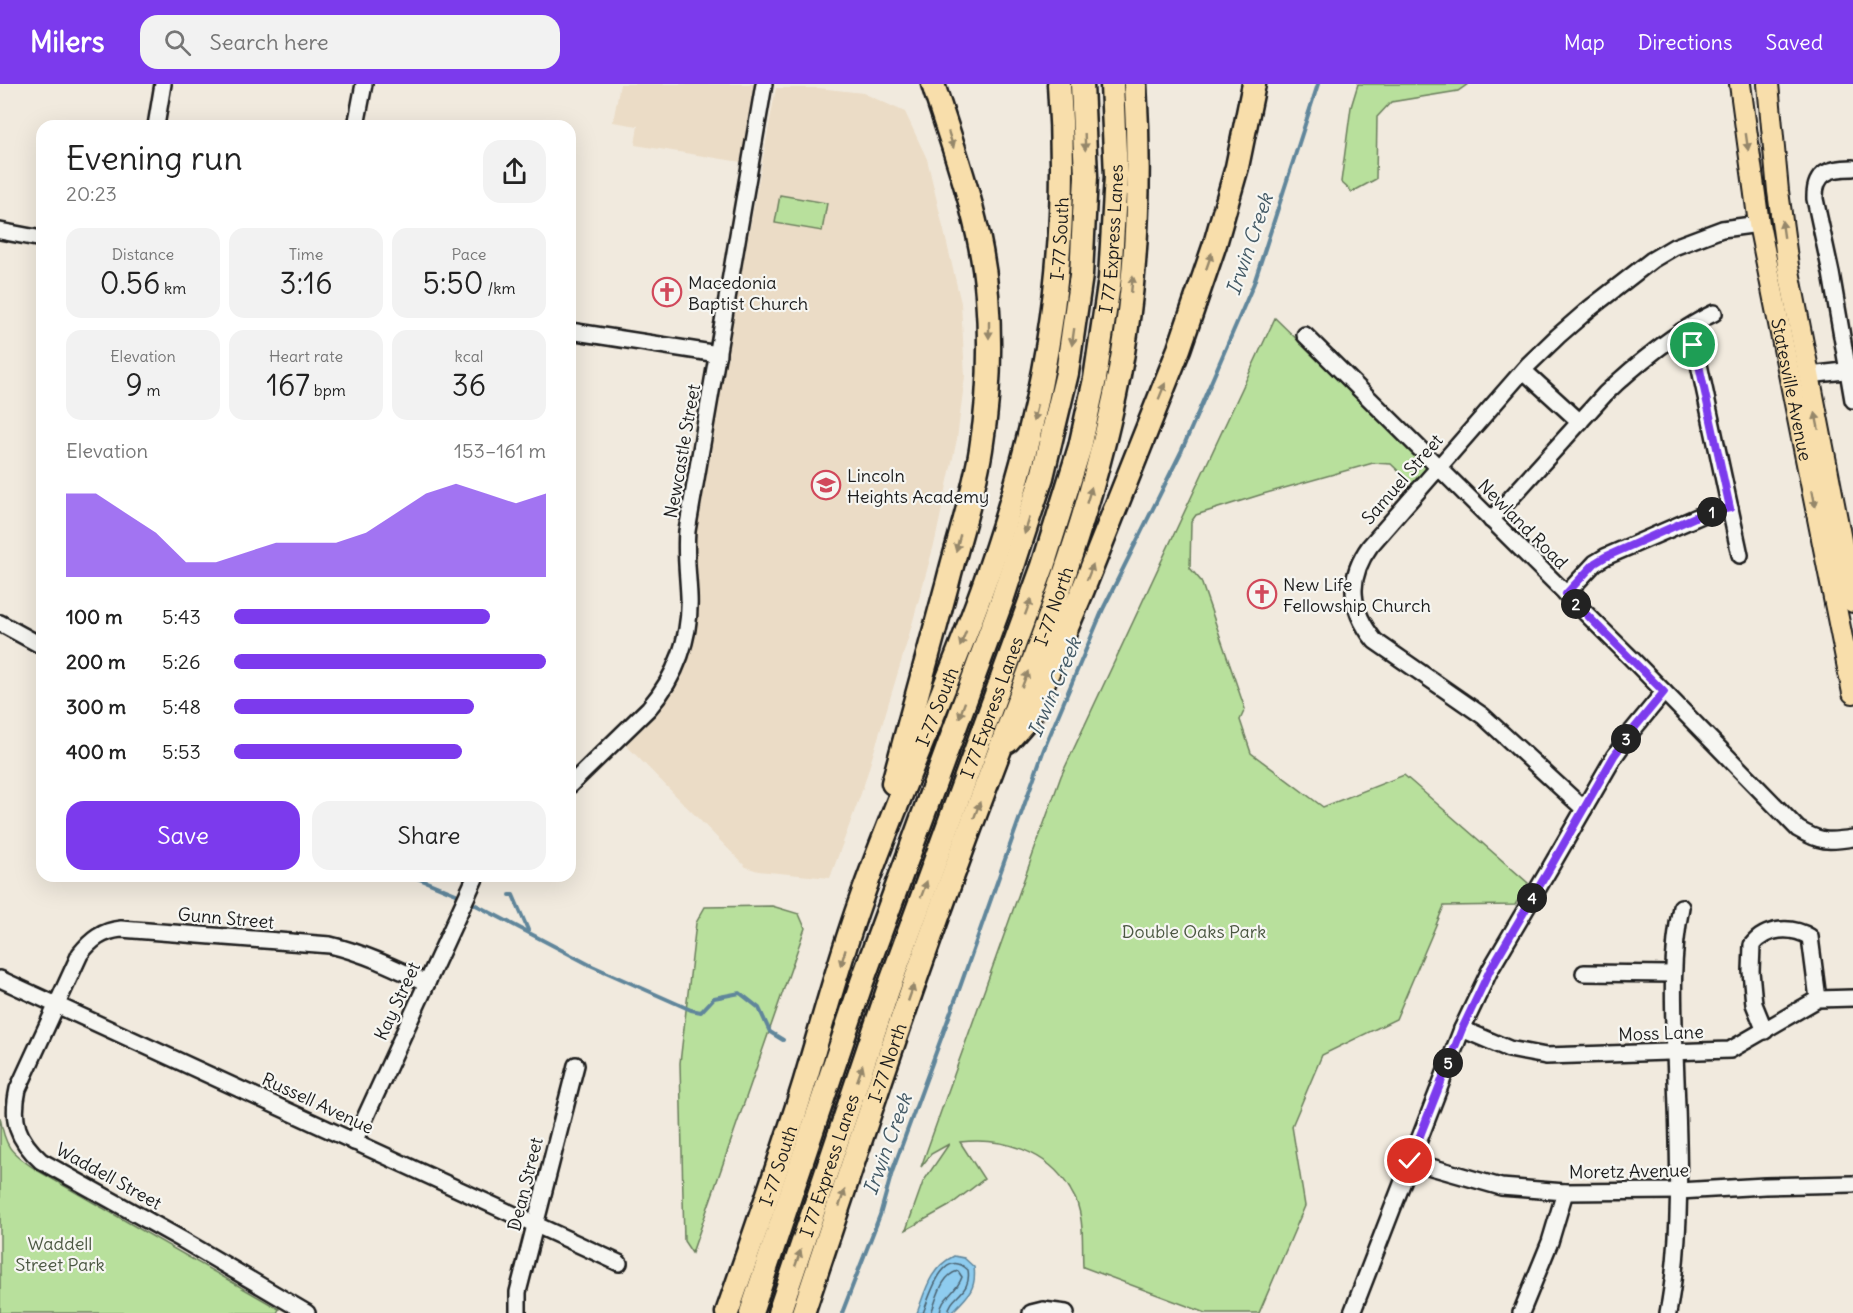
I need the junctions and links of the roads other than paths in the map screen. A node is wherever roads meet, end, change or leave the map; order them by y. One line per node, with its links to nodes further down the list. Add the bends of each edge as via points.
1 (163, 84): 12 (street)
2 (364, 84): 13 (street)
3 (764, 84): 22 (street, Newcastle Street)
4 (1059, 84): 43 (highway, I-77 South, one-way to 43, via 1063,176 1058,273 1050,337 1030,435 981,592)
5 (1082, 84): 66 (highway, I 77 Express Lanes, one-way to 66, via 1086,176 1081,275 1067,373 1050,449 1017,557 862,982)
6 (1112, 84): 67 (highway, I 77 Express Lanes, one-way to 6, via 892,980 1043,566 1080,447 1101,345 1111,266 1116,176)
7 (1135, 84): 38 (highway, I-77 North, one-way to 7, via 1078,532 1118,383 1136,245)
8 (1740, 84): 15 (main road, Statesville Avenue, one-way to 15)
9 (1768, 84): 25 (main road, Statesville Avenue, one-way to 9, via 1788,266)
10 (1253, 86): 38 (highway, one-way to 10, via 1029,717 1179,350 1237,167)
11 (932, 88): 43 (highway, one-way to 43, via 972,205 984,270 989,357 985,424 975,478)
12 (157, 120)
13 (357, 120)
14 (1853, 168): 23 (street, via 1824,173 1815,187)
15 (1759, 225): 24 (street, Samuel Street, via 1722,229 1652,260 1557,336); 37 (main road, Statesville Avenue, one-way to 37)
16 (0, 231): 17 (street)
17 (36, 238)
18 (1714, 313): 20 (street)
19 (576, 331): 22 (street)
20 (1682, 331): 27 (street, via 1622,378); 29 (street, via 1697,356)
21 (1305, 335): 28 (street, Newland Road)
22 (718, 354): 39 (street, Newcastle Street, via 687,531 689,618 682,648 661,694)
23 (1850, 370): 25 (street); 26 (street)
24 (1524, 371): 27 (street); 28 (street, Samuel Street)
25 (1809, 375): 33 (main road, Statesville Avenue, one-way to 25)
26 (1853, 400)
27 (1580, 422): 30 (street)
28 (1438, 467): 30 (street, Newland Road); 40 (street, Samuel Street, via 1361,560 1354,588 1357,613 1375,641 1484,717)
29 (1730, 508): 31 (street); 32 (street, via 1702,514 1605,557)
30 (1491, 520): 32 (street, Newland Road)
31 (1740, 555)
32 (1566, 594): 36 (street, Newland Road)
33 (1853, 602)
34 (0, 623): 35 (street)
35 (36, 643)
36 (1664, 692): 40 (street, via 1623,743); 41 (street, Newland Road, via 1798,829 1824,841)
37 (1853, 693)
38 (997, 754): 68 (highway, I-77 North, one-way to 38)
39 (576, 779)
40 (1584, 809): 52 (street, via 1490,970)
41 (1853, 838)
42 (473, 882): 48 (street, Kay Street)
43 (860, 902): 65 (highway, I-77 South, one-way to 65)
44 (1681, 907): 46 (street)
45 (1584, 973): 46 (street)
46 (1673, 974): 54 (street)
47 (0, 979): 51 (street, Russell Avenue)
48 (427, 983): 51 (street, Gunn Street, via 369,957 330,945 121,929 107,931 89,943); 56 (street, Kay Street)
49 (1853, 998): 50 (street, Moss Lane)
50 (1818, 999): 53 (street, Moss Lane); 53 (street, via 1810,937 1790,930 1762,934 1752,945 1751,971 1754,1004)
51 (57, 1005): 56 (street, Russell Avenue); 63 (street, Waddell Street, via 18,1089 15,1104 17,1128 29,1150 41,1161)
52 (1462, 1029): 54 (street, Moss Lane, via 1509,1049 1546,1056); 57 (street)
53 (1765, 1030): 54 (street, Moss Lane, via 1730,1050)
54 (1675, 1052): 59 (street)
55 (576, 1065): 61 (street, Dean Street)
56 (354, 1142): 61 (street, Russell Avenue)
57 (1410, 1161): 60 (street, Moretz Avenue, via 1501,1187); 71 (street)
58 (1853, 1184): 59 (street, Moretz Avenue)
59 (1679, 1191): 60 (street, Moretz Avenue); 73 (street)
60 (1565, 1192): 72 (street)
61 (535, 1224): 62 (street, Russell Avenue); 64 (street, Dean Street, via 518,1292)
62 (619, 1263)
63 (307, 1313)
64 (518, 1313)
65 (727, 1313)
66 (751, 1313)
67 (779, 1313)
68 (803, 1313)
69 (1031, 1313): 70 (street)
70 (1066, 1313)
71 (1352, 1313)
72 (1521, 1313)
73 (1668, 1313)

